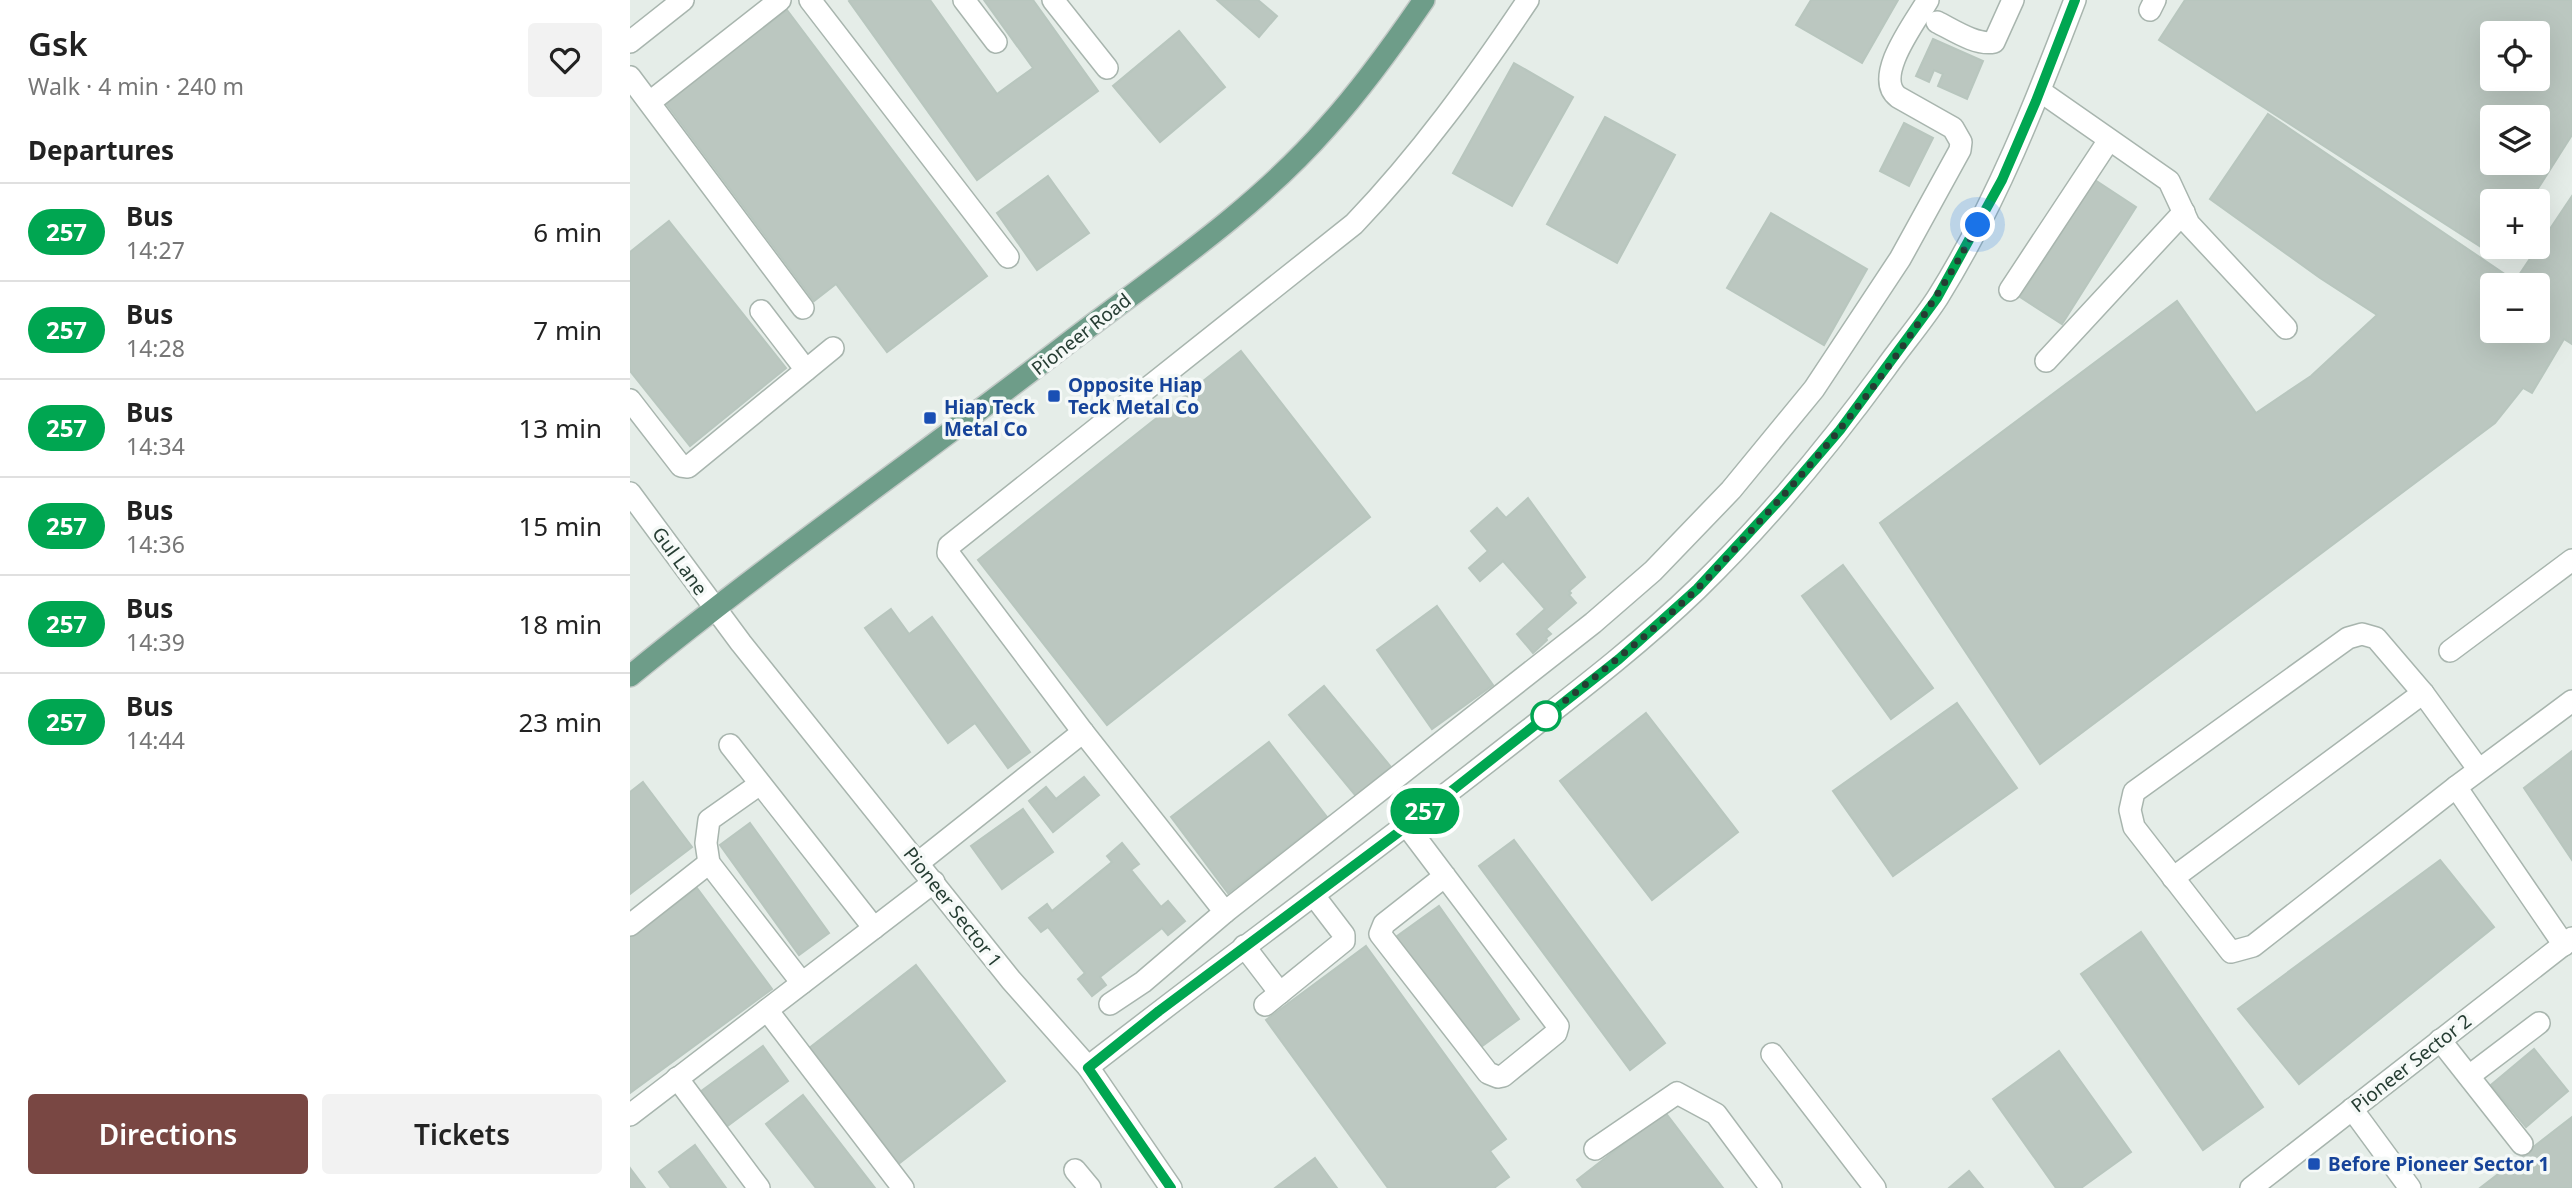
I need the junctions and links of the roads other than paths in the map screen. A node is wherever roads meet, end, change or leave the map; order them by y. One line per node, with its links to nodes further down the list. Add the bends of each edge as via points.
1 (683, 0): 12 (street)
2 (780, 0): 17 (street)
3 (810, 0): 20 (street)
4 (964, 0): 13 (street)
5 (1053, 0): 14 (street)
6 (1424, 0): 31 (main road, Pioneer Road, via 1386,56 1327,128 1273,181 946,437)
7 (1528, 0): 37 (street, via 1470,86 1396,180 1354,224 949,546 948,553)
8 (1928, 0): 49 (street, via 1892,62 1889,85 1898,97 1953,128 1960,150 1900,260 1814,389 1731,489 1653,571)
9 (2013, 0): 11 (street, via 1991,43)
10 (2075, 0): 16 (street)
11 (1937, 22)
12 (630, 41)
13 (996, 42)
14 (1107, 68)
15 (630, 77): 17 (street)
16 (2040, 92): 18 (street); 42 (street, via 2002,180 1937,298 1840,430 1697,589 1619,659)
17 (650, 102): 22 (street)
18 (2109, 140): 19 (street, via 2169,181); 21 (street)
19 (2184, 212): 24 (street, via 2189,224); 26 (street)
20 (1008, 257)
21 (2010, 290)
22 (803, 308)
23 (761, 311): 27 (street)
24 (2286, 328)
25 (833, 348): 27 (street)
26 (2046, 361)
27 (806, 370): 28 (street, via 688,467 681,466)
28 (630, 401)
29 (630, 493): 31 (street, Gul Lane)
30 (2572, 560): 33 (street)
31 (714, 608): 32 (street, Gul Lane); 34 (main road, Pioneer Road)
32 (730, 629): 44 (street, Pioneer Sector 1)
33 (2450, 651)
34 (630, 676)
35 (2423, 694): 39 (street); 46 (street); 46 (street, via 2376,638 2362,634 2348,638 2134,792 2130,810 2134,827)
36 (2572, 701): 39 (street)
37 (1083, 732): 44 (street); 49 (street)
38 (730, 745): 40 (street)
39 (2479, 770): 41 (street)
40 (760, 784): 43 (street, via 709,820); 51 (street)
41 (2456, 788): 46 (street, via 2253,946 2231,952); 52 (street)
42 (1407, 826): 45 (street); 48 (street)
43 (709, 863): 50 (street); 55 (street)
44 (918, 863): 47 (street, Pioneer Sector 1)
45 (1445, 876): 45 (street, via 1558,1026 1556,1033 1503,1076 1488,1073 1380,934 1384,924)
46 (2173, 878)
47 (933, 882): 51 (street); 61 (street, Pioneer Sector 1)
48 (1315, 897): 53 (street); 53 (street, via 1344,941 1273,999)
49 (1224, 912): 56 (street, via 1143,982)
50 (630, 925)
51 (874, 928): 55 (street)
52 (2565, 944): 54 (street); 59 (street, Pioneer Sector 2)
53 (1244, 946): 61 (street)
54 (2572, 966)
55 (802, 983): 57 (street)
56 (1110, 1004)
57 (767, 1010): 63 (street); 70 (street)
58 (2539, 1023): 62 (street)
59 (2440, 1040): 62 (street); 64 (street, Pioneer Sector 2)
60 (1772, 1054): 74 (street)
61 (1088, 1068): 72 (street, Pioneer Sector 1)
62 (2469, 1076): 66 (street)
63 (677, 1078): 65 (street); 69 (street)
64 (2352, 1109): 75 (street, Pioneer Sector 2); 76 (street)
65 (630, 1115)
66 (2522, 1144)
67 (1595, 1149): 73 (street, via 1676,1093 1716,1114)
68 (1075, 1170): 71 (street)
69 (759, 1188)
70 (903, 1188)
71 (1090, 1188)
72 (1171, 1188)
73 (1771, 1188)
74 (1875, 1188)
75 (2251, 1188)
76 (2410, 1188)

